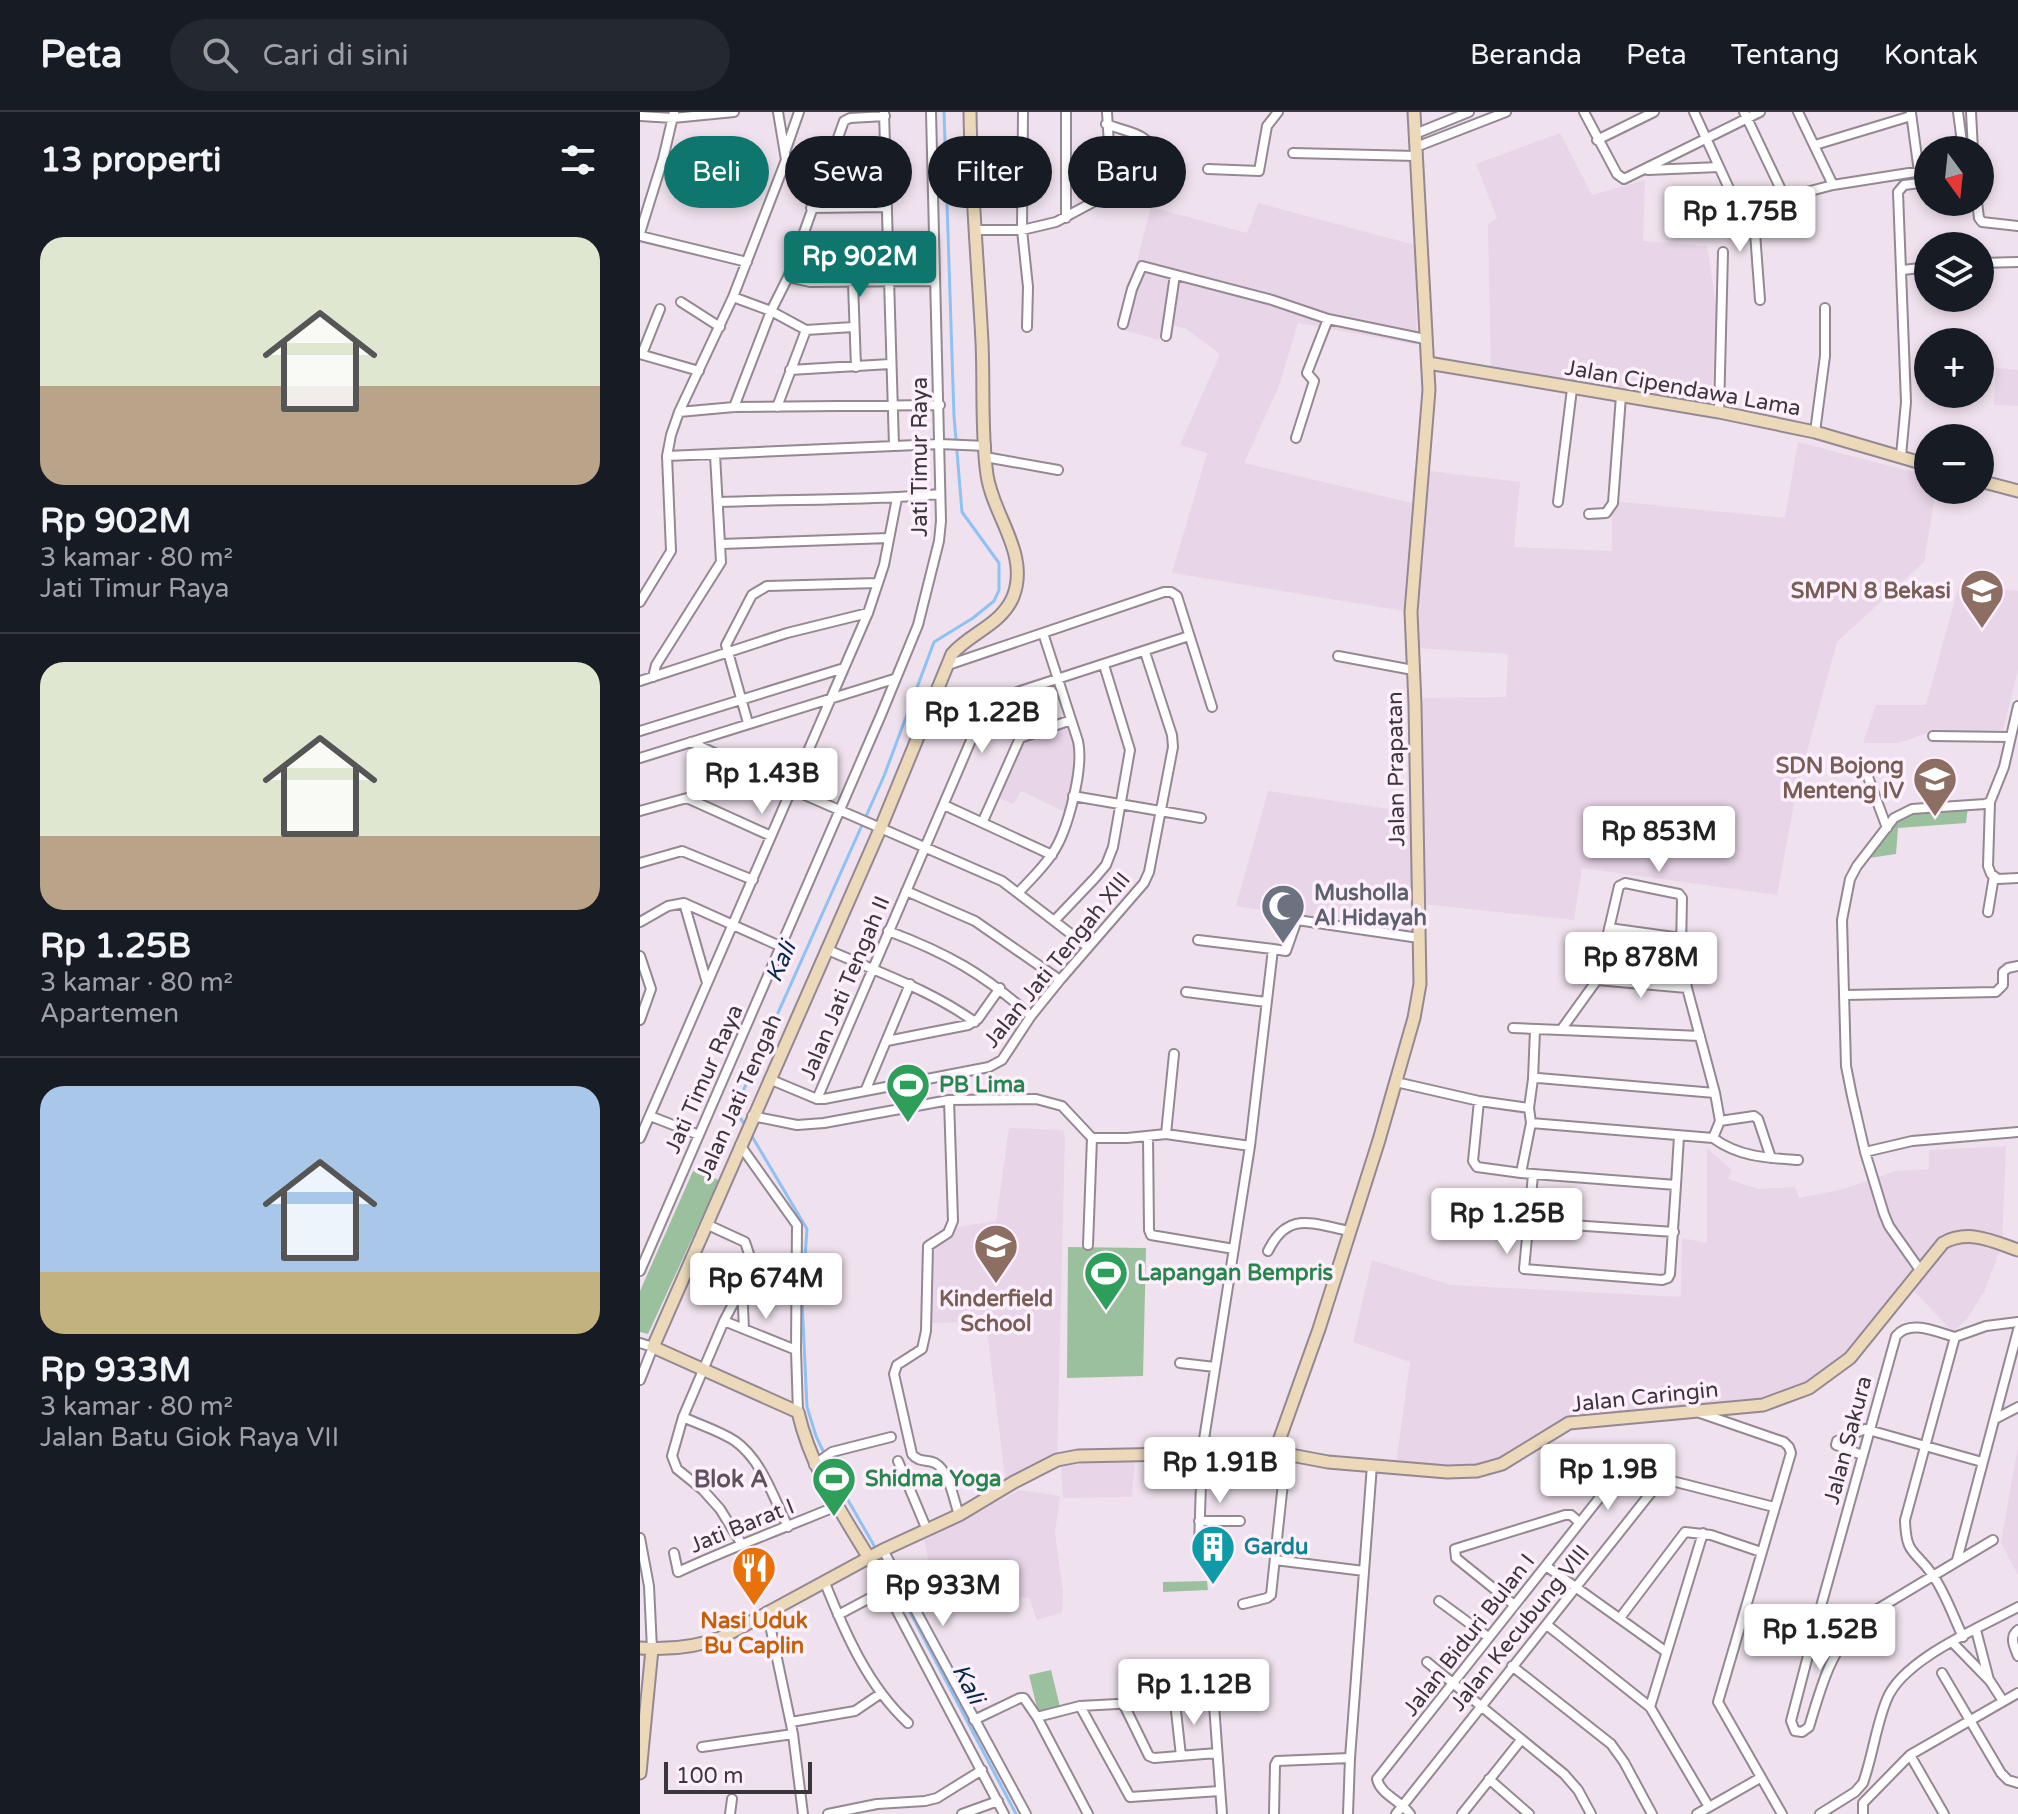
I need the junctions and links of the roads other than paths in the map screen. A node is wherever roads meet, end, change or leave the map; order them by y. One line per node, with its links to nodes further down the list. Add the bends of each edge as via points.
1 (734, 112): 22 (street)
2 (778, 112): 39 (street)
3 (799, 112): 27 (street)
4 (931, 112): 69 (street, Jati Timur Raya)
5 (970, 112): 56 (main road, Jalan Jati Tengah)
6 (1023, 112): 57 (street)
7 (1066, 112): 54 (street)
8 (1107, 112): 25 (street)
9 (1278, 112): 43 (street, via 1267,126 1259,171)
10 (1414, 112): 26 (main road, Jalan Prapatan)
11 (1469, 112): 26 (street)
12 (1584, 112): 36 (street)
13 (1654, 112): 36 (street)
14 (1694, 112): 35 (street)
15 (1760, 112): 23 (street)
16 (1798, 112): 37 (street)
17 (1958, 112): 33 (street)
18 (1971, 112): 34 (street)
19 (1501, 113): 38 (street)
20 (885, 114): 28 (street, via 850,118); 29 (street)
21 (1911, 114): 32 (street); 37 (street)
22 (674, 115): 24 (street); 58 (street)
23 (1746, 115): 35 (street); 48 (street)
24 (640, 116)
25 (1106, 124): 30 (street); 31 (street)
26 (1415, 134): 38 (main road, Jalan Prapatan)
27 (791, 136)
28 (839, 136)
29 (885, 136)
30 (1107, 136)
31 (1138, 136)
32 (1916, 136)
33 (1961, 136)
34 (1972, 136)
35 (1707, 139): 42 (street); 44 (street)
36 (1597, 140): 44 (street, via 1620,178)
37 (1815, 145): 47 (street)
38 (1416, 151): 40 (street); 85 (main road, Jalan Prapatan)
39 (785, 153)
40 (1293, 153)
41 (785, 163): 62 (street)
42 (1719, 167): 44 (street); 49 (street, via 1735,199)
43 (1208, 169)
44 (1644, 170)
45 (1914, 172): 47 (street)
46 (1914, 184): 66 (street, via 1899,190)
47 (1833, 185): 48 (street)
48 (1785, 198): 49 (street)
49 (1753, 206): 73 (street)
50 (811, 208): 60 (street)
51 (887, 208): 59 (street)
52 (1085, 208): 54 (street)
53 (1979, 216): 55 (street, via 1982,222)
54 (1066, 218): 57 (street)
55 (2018, 226)
56 (975, 230): 57 (street); 104 (main road, Jalan Jati Tengah)
57 (1022, 230): 82 (street)
58 (640, 235): 62 (street)
59 (888, 240): 60 (street); 70 (street)
60 (801, 241): 68 (street)
61 (1723, 252): 99 (street)
62 (747, 262): 72 (street)
63 (2018, 262): 64 (street)
64 (1994, 263)
65 (1914, 269): 66 (street)
66 (1903, 270): 107 (street, via 1906,402)
67 (1175, 275): 78 (street); 79 (street, via 1141,267); 84 (street)
68 (788, 277): 71 (street); 77 (street)
69 (935, 281): 70 (street); 94 (street, Jati Timur Raya)
70 (888, 282): 71 (street); 88 (street)
71 (853, 283): 81 (street)
72 (733, 297): 77 (street); 80 (street)
73 (1760, 300)
74 (681, 302): 80 (street)
75 (1825, 308): 100 (street)
76 (660, 309): 86 (street)
77 (771, 311): 83 (street); 95 (street)
78 (1328, 319): 85 (street); 101 (street, via 1307,373 1314,381)
79 (1123, 324)
80 (720, 327): 91 (street)
81 (853, 327): 83 (street); 89 (street)
82 (1027, 327)
83 (806, 330): 90 (street)
84 (1166, 336)
85 (1425, 339): 87 (main road, Jalan Prapatan)
86 (641, 354): 91 (street)
87 (1428, 363): 92 (main road, Jalan Cipendawa Lama); 130 (main road, Jalan Prapatan, via 1411,612)
88 (890, 364): 89 (street); 97 (street)
89 (856, 367): 90 (street)
90 (790, 370): 96 (street)
91 (699, 371): 98 (street)
92 (1572, 389): 93 (main road, Jalan Cipendawa Lama); 115 (street)
93 (1621, 396): 99 (main road, Jalan Cipendawa Lama); 116 (street, via 1613,503 1606,513)
94 (940, 405): 97 (street); 102 (street, Jati Timur Raya)
95 (734, 407): 96 (street); 98 (street)
96 (777, 407): 97 (street)
97 (893, 407): 103 (street)
98 (679, 412): 106 (street)
99 (1719, 412): 100 (main road, Jalan Cipendawa Lama)
100 (1815, 432): 107 (main road, Jalan Cipendawa Lama)
101 (1296, 438)
102 (940, 444): 103 (street); 104 (street); 112 (street, Jati Timur Raya)
103 (894, 446): 105 (street)
104 (985, 452): 109 (street); 127 (main road, Jalan Jati Tengah, via 987,479 1013,547 1017,576 1002,614 960,645)
105 (715, 455): 106 (street); 114 (street)
106 (667, 456): 120 (street, via 671,551)
107 (1901, 456): 108 (main road, Jalan Cipendawa Lama)
108 (1914, 460)
109 (1058, 470)
110 (1994, 485): 111 (main road)
111 (2018, 491)
112 (940, 494): 113 (street); 132 (street, Jati Timur Raya, via 939,541 927,590)
113 (897, 498): 114 (street); 117 (street)
114 (718, 502): 118 (street)
115 (1558, 502)
116 (1589, 514)
117 (889, 538): 118 (street); 119 (street)
118 (721, 544): 131 (street, via 719,566)
119 (878, 583): 121 (street); 125 (street, via 763,587 752,595 727,640)
120 (640, 602)
121 (868, 613): 125 (street); 129 (street)
122 (1043, 633): 123 (street, via 1171,592 1177,596); 127 (street); 133 (street)
123 (1189, 636): 124 (street, Jalan Jati Tengah II); 138 (street)
124 (1145, 652): 128 (street, Jalan Jati Tengah II); 154 (street, Jalan Jati Tengah XIII, via 1173,742)
125 (727, 653): 131 (street); 136 (street)
126 (1338, 656): 130 (street)
127 (948, 665): 157 (main road, Jalan Jati Tengah)
128 (1104, 665): 133 (street, Jalan Jati Tengah II); 150 (street, via 1130,750)
129 (844, 668): 135 (street); 136 (street)
130 (1413, 670): 175 (main road, Jalan Prapatan)
131 (653, 677): 134 (street)
132 (894, 679): 135 (street); 153 (street, Jati Timur Raya)
133 (1056, 680): 139 (street); 151 (street, Jalan Jati Tengah II, via 1005,696 984,710)
134 (640, 681)
135 (830, 699): 140 (street); 147 (street)
136 (742, 701): 140 (street); 141 (street)
137 (2018, 706): 143 (street)
138 (1212, 707)
139 (1071, 720): 148 (street, via 1079,747); 156 (street, via 1020,738)
140 (748, 723): 144 (street)
141 (640, 731)
142 (1933, 736): 143 (street)
143 (2010, 737): 149 (street)
144 (691, 742): 145 (street); 147 (street)
145 (640, 758)
146 (1868, 777): 158 (street)
147 (791, 789): 153 (street); 159 (street)
148 (1073, 796): 150 (street); 161 (street)
149 (1990, 802): 158 (street, via 1912,809); 163 (street, via 1988,866)
150 (1121, 804): 154 (street); 170 (street, via 1110,857)
151 (944, 805): 156 (street); 160 (street, Jalan Jati Tengah II)
152 (640, 811): 159 (street, via 687,798)
153 (844, 812): 157 (street); 178 (street, Jati Timur Raya)
154 (1161, 812): 155 (street); 179 (street, Jalan Jati Tengah XIII, via 1144,883)
155 (1201, 818)
156 (983, 821): 161 (street)
157 (877, 825): 160 (street); 180 (main road, Jalan Jati Tengah)
158 (1887, 828): 192 (street, via 1850,879 1842,920)
159 (771, 836): 165 (street)
160 (925, 848): 166 (street, Jalan Jati Tengah II); 167 (street)
161 (1052, 855): 167 (street)
162 (640, 863): 165 (street, via 682,851)
163 (1994, 876): 164 (street); 169 (street)
164 (2018, 878)
165 (753, 880): 172 (street)
166 (906, 891): 174 (street, Jalan Jati Tengah II); 185 (street, via 975,921)
167 (1019, 892): 170 (street)
168 (684, 903): 171 (street); 172 (street); 187 (street)
169 (1988, 912)
170 (1055, 920): 179 (street)
171 (640, 922)
172 (733, 925): 178 (street); 187 (street)
173 (1609, 928): 176 (street); 176 (street, via 1617,888 1625,883 1681,896); 186 (street)
174 (888, 931): 184 (street, Jalan Jati Tengah II); 189 (street, via 942,952)
175 (1419, 938): 181 (street, via 1297,920 1286,951); 205 (main road, Jalan Prapatan, via 1417,1005)
176 (1681, 938): 190 (street)
177 (1198, 940): 181 (street)
178 (782, 947): 218 (street, Jati Timur Raya)
179 (1088, 947): 185 (street, Jalan Jati Tengah XIII)
180 (826, 949): 184 (street); 203 (main road, Jalan Jati Tengah)
181 (1273, 949): 193 (street)
182 (640, 956): 195 (street, via 651,989)
183 (2018, 966): 192 (street, via 2003,972 2003,985 1996,992)
184 (871, 968): 188 (street); 208 (street, Jalan Jati Tengah II)
185 (1060, 980): 194 (street, Jalan Jati Tengah XIII)
186 (1597, 980): 190 (street); 199 (street)
187 (707, 984): 212 (street)
188 (910, 984): 196 (street); 201 (street)
189 (1000, 988): 194 (street); 196 (street)
190 (1687, 988): 200 (street)
191 (1186, 992): 193 (street)
192 (1845, 995): 225 (street, via 1846,1066)
193 (1266, 1002): 224 (street)
194 (1031, 1016): 206 (street, Jalan Jati Tengah XIII, via 997,1064)
195 (640, 1020)
196 (975, 1022): 201 (street)
197 (1513, 1028): 198 (street)
198 (1535, 1030): 199 (street); 204 (street)
199 (1561, 1030): 200 (street)
200 (1700, 1036): 207 (street)
201 (887, 1041): 206 (street)
202 (1174, 1054): 217 (street)
203 (769, 1079): 208 (street); 215 (main road, Jalan Jati Tengah)
204 (1533, 1079): 207 (street); 211 (street)
205 (1396, 1082): 210 (street); 233 (main road, Jalan Prapatan)
206 (866, 1089): 208 (street, Jalan Jati Tengah XIII)
207 (1715, 1093): 213 (street)
208 (817, 1099)
209 (949, 1100): 215 (street, via 824,1123); 222 (street, via 1049,1101 1070,1112); 272 (street, via 951,1227 928,1246 922,1349 897,1365 894,1374 912,1454 940,1468)
210 (1479, 1101): 211 (street); 228 (street, via 1473,1164)
211 (1529, 1108): 214 (street)
212 (650, 1116): 218 (street); 221 (street)
213 (1720, 1121): 223 (street); 226 (street, via 1754,1116)
214 (1531, 1123): 220 (street); 228 (street)
215 (746, 1130): 232 (main road, Jalan Jati Tengah); 249 (street, via 797,1225)
216 (2018, 1132): 225 (street, via 1912,1141)
217 (1166, 1134): 219 (street); 224 (street)
218 (699, 1135): 240 (street, Jati Timur Raya)
219 (1148, 1136): 222 (street); 236 (street, via 1151,1235)
220 (1679, 1136): 223 (street); 230 (street)
221 (640, 1138)
222 (1092, 1138): 235 (street)
223 (1713, 1138): 226 (street, via 1735,1151)
224 (1250, 1146): 236 (street)
225 (1865, 1152): 239 (street, via 1889,1226)
226 (1771, 1158): 227 (street)
227 (1798, 1160)
228 (1521, 1173): 229 (street)
229 (1533, 1175): 230 (street); 231 (street)
230 (1676, 1185): 234 (street)
231 (1527, 1222): 234 (street); 234 (street, via 1524,1269 1662,1280 1670,1274)
232 (706, 1224): 241 (street, via 749,1247); 248 (main road, Jalan Jati Tengah)
233 (1350, 1231): 238 (street, via 1296,1222 1280,1231); 263 (main road, Jalan Prapatan)
234 (1674, 1232)
235 (1088, 1245)
236 (1234, 1249): 251 (street)
237 (2018, 1250): 239 (main road, Jalan Caringin, via 1972,1235 1956,1236)
238 (1268, 1251)
239 (1920, 1270): 256 (main road, Jalan Caringin, via 1850,1358 1827,1377 1763,1405)
240 (640, 1271)
241 (742, 1287): 242 (street); 244 (street)
242 (724, 1321): 244 (street); 252 (street)
243 (2018, 1322): 246 (street)
244 (744, 1329): 249 (street)
245 (2018, 1330): 258 (street)
246 (1955, 1337): 259 (street, Jalan Sakura, via 1903,1328 1896,1336); 261 (street)
247 (640, 1343): 248 (street)
248 (653, 1347): 252 (main road); 253 (street)
249 (796, 1350): 255 (street)
250 (1180, 1363): 251 (street)
251 (1215, 1367): 262 (street)
252 (704, 1371): 255 (main road); 257 (street)
253 (640, 1380)
254 (2018, 1407): 258 (street)
255 (798, 1412): 265 (main road, via 804,1440)
256 (1696, 1412): 268 (main road, Jalan Caringin, via 1569,1423 1502,1464 1477,1471); 271 (street, via 1789,1447)
257 (683, 1417): 276 (street, via 747,1452); 281 (street, via 673,1463 720,1509)
258 (1995, 1419): 267 (street)
259 (1868, 1430): 261 (street); 264 (street, Jalan Sakura); 264 (street, via 1836,1445)
260 (891, 1437): 265 (street)
261 (1926, 1446): 267 (street); 290 (street, via 1905,1520 1910,1551)
262 (1202, 1452): 263 (main road, Jalan Caringin); 272 (main road, Jalan Caringin, via 1057,1460); 273 (street)
263 (1280, 1454): 268 (main road, Jalan Caringin); 286 (street)
264 (1862, 1455): 300 (street, Jalan Sakura)
265 (821, 1459): 270 (main road)
266 (898, 1461): 277 (street)
267 (1982, 1462): 287 (street)
268 (1372, 1465): 289 (street)
269 (1612, 1482): 275 (street, Jalan Biduri Bulan I)
270 (837, 1506): 276 (street, Jati Barat I); 285 (main road)
271 (1774, 1507): 283 (street); 292 (street, Jalan Kecubung VIII, via 1663,1481)
272 (959, 1515): 277 (main road, Jalan Caringin)
273 (1199, 1521): 274 (street); 282 (street)
274 (1240, 1521)
275 (1579, 1522): 288 (street, Jalan Biduri Bulan I); 296 (street, via 1565,1515 1455,1549 1456,1558)
276 (788, 1527): 281 (street, Jati Barat I)
277 (927, 1530): 285 (main road, Jalan Caringin)
278 (1703, 1533): 283 (street); 301 (street, via 1681,1536); 310 (street)
279 (640, 1538): 309 (street, via 649,1586)
280 (1993, 1540): 287 (street)
281 (741, 1543): 284 (street, Jati Barat I, via 678,1572)
282 (1199, 1546)
283 (1761, 1552): 339 (street, via 1718,1702)
284 (674, 1553)
285 (876, 1554): 291 (main road, Jalan Caringin); 293 (street); 326 (street)
286 (1275, 1560): 289 (street); 295 (street, via 1271,1595)
287 (1957, 1560): 290 (street)
288 (1546, 1566): 292 (street); 296 (street, Jalan Biduri Bulan I)
289 (1364, 1571): 336 (street)
290 (1932, 1575): 305 (street, via 1874,1609); 307 (street)
291 (825, 1583): 298 (main road, Jalan Caringin); 299 (street)
292 (1578, 1587): 301 (street); 302 (street, Jalan Kecubung VIII)
293 (885, 1590): 299 (street); 337 (street)
294 (1439, 1601): 306 (street)
295 (1243, 1604)
296 (1513, 1604): 306 (street, Jalan Biduri Bulan I)
297 (2018, 1607): 303 (street)
298 (767, 1611): 309 (main road, Jalan Caringin, via 706,1643); 328 (street)
299 (838, 1615): 318 (street)
300 (1818, 1617): 305 (street); 305 (street, Jalan Sakura, via 1791,1721 1795,1731 1809,1727 1824,1674)
301 (1620, 1618): 310 (street)
302 (1547, 1625): 313 (street, Jalan Kecubung VIII); 324 (street)
303 (1976, 1630): 307 (street); 315 (street)
304 (2018, 1630): 311 (street, via 2012,1640)
305 (1848, 1632)
306 (1488, 1637): 316 (street, Jalan Biduri Bulan I)
307 (1963, 1637): 308 (street)
308 (1953, 1643): 315 (street); 365 (street, via 1901,1677 1887,1697 1863,1783)
309 (646, 1648): 338 (main road)
310 (1665, 1651): 324 (street)
311 (2018, 1656)
312 (1427, 1662): 316 (street)
313 (1512, 1666): 321 (street, Jalan Kecubung VIII); 362 (street, via 1611,1744)
314 (1942, 1673): 327 (street)
315 (1990, 1681): 319 (street)
316 (1454, 1683): 321 (street); 345 (street, Jalan Biduri Bulan I, via 1377,1779 1380,1788)
317 (2018, 1693): 319 (street)
318 (880, 1694): 328 (street, via 855,1711); 329 (street)
319 (2003, 1701): 327 (street)
320 (1175, 1702): 322 (street); 333 (street, via 1212,1701); 335 (street)
321 (1481, 1704): 331 (street); 345 (street, Jalan Kecubung VIII)
322 (1124, 1705): 323 (street); 335 (street, via 1149,1756)
323 (1080, 1706): 325 (street); 342 (street, via 1130,1797)
324 (1650, 1707): 346 (street)
325 (1037, 1717): 326 (street, via 1020,1698); 354 (street)
326 (974, 1720): 353 (street)
327 (1968, 1720): 334 (street); 341 (street, via 2001,1773)
328 (791, 1722): 330 (street)
329 (908, 1723)
330 (793, 1734): 332 (street); 349 (street)
331 (1521, 1740): 340 (street); 361 (street, via 1571,1780)
332 (702, 1747)
333 (1217, 1753): 335 (street); 342 (street)
334 (1910, 1755): 366 (street, via 1863,1803); 367 (street)
335 (1181, 1756)
336 (1350, 1758): 356 (street, via 1277,1761); 357 (street)
337 (982, 1770): 344 (street); 350 (street, via 937,1798)
338 (640, 1773)
339 (1760, 1778): 346 (street); 364 (street)
340 (1489, 1779): 347 (street); 360 (street)
341 (2018, 1783)
342 (1220, 1791): 355 (street)
343 (732, 1799): 348 (street)
344 (998, 1801): 351 (street); 352 (street)
345 (1404, 1805): 358 (street, Jalan Kecubung VIII); 359 (street)
346 (1709, 1807): 363 (street)
347 (1527, 1813)
348 (730, 1814)
349 (803, 1814)
350 (828, 1814)
351 (962, 1814)
352 (1004, 1814)
353 (1026, 1814)
354 (1088, 1814)
355 (1222, 1814)
356 (1274, 1814)
357 (1348, 1814)
358 (1396, 1814)
359 (1410, 1814)
360 (1462, 1814)
361 (1591, 1814)
362 (1652, 1814)
363 (1697, 1814)
364 (1782, 1814)
365 (1820, 1814)
366 (1863, 1814)
367 (1944, 1814)

